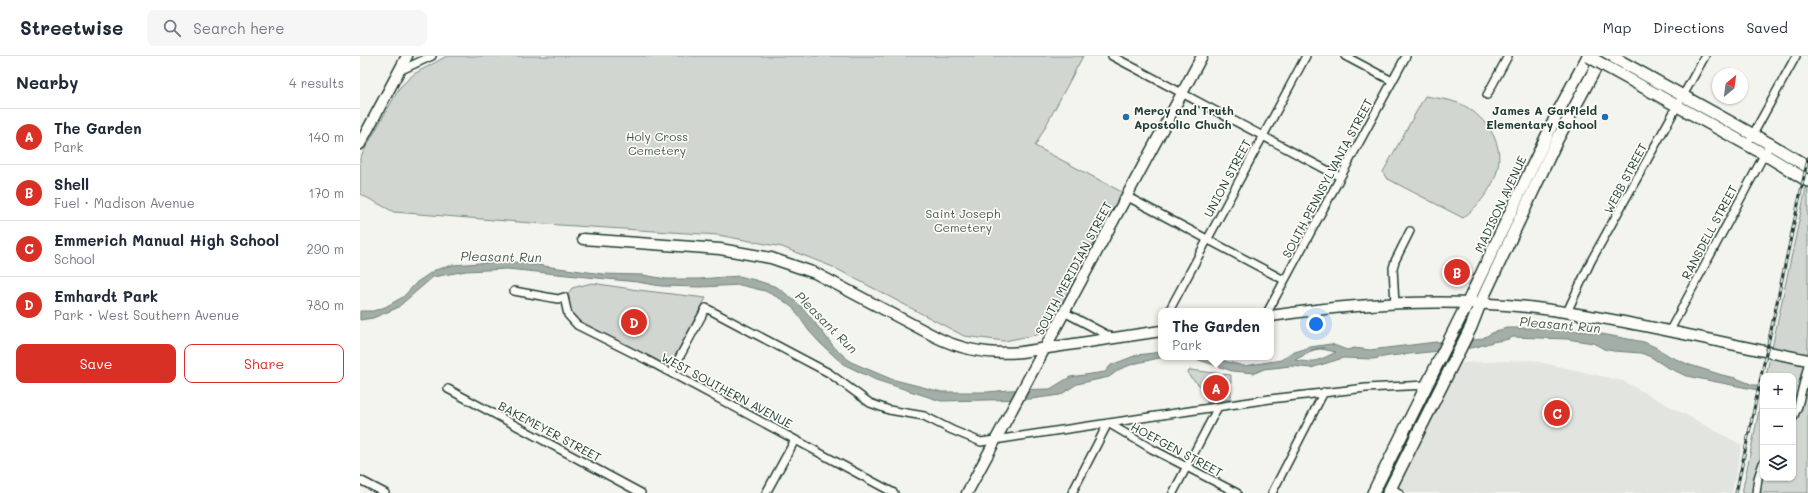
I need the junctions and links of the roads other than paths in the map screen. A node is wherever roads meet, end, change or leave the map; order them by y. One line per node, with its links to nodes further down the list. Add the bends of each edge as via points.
1 (407, 56): 15 (street)
2 (432, 56): 15 (street)
3 (1112, 56): 17 (street)
4 (1202, 56): 17 (street, SOUTH MERIDIAN STREET)
5 (1306, 56): 21 (street, UNION STREET)
6 (1345, 56): 16 (street)
7 (1406, 56): 16 (street, SOUTH PENNSYLVANIA STREET)
8 (1508, 56): 18 (street)
9 (1588, 56): 14 (main road, bridge); 36 (main road, MADISON AVENUE, via 1549,131)
10 (1602, 56): 37 (main road, MADISON AVENUE, via 1557,140)
11 (1704, 56): 19 (street, WEBB STREET)
12 (1796, 56): 20 (street)
13 (1614, 57): 14 (street); 19 (main road)
14 (1609, 68): 19 (main road)
15 (399, 71): 22 (street)
16 (1392, 81): 27 (street, SOUTH PENNSYLVANIA STREET)
17 (1182, 93): 21 (street); 29 (street, SOUTH MERIDIAN STREET)
18 (1487, 95)
19 (1680, 101): 20 (main road); 24 (main road); 41 (street, WEBB STREET, via 1591,261)
20 (1753, 134): 23 (main road); 24 (street)
21 (1262, 136): 27 (street); 32 (street, UNION STREET)
22 (360, 144)
23 (1770, 144): 25 (street, RANSDELL STREET); 26 (main road)
24 (1748, 145): 25 (main road)
25 (1764, 154): 28 (main road); 44 (street, RANSDELL STREET)
26 (1808, 167)
27 (1340, 177): 33 (street, SOUTH PENNSYLVANIA STREET)
28 (1808, 181)
29 (1126, 196): 32 (street); 40 (street, SOUTH MERIDIAN STREET)
30 (1410, 231): 35 (street, via 1394,264)
31 (583, 239): 46 (street, via 720,249 771,258 815,273 958,347 1005,354)
32 (1207, 239): 33 (street); 38 (street, UNION STREET)
33 (1284, 280): 39 (street, SOUTH PENNSYLVANIA STREET)
34 (514, 291): 48 (street, WEST SOUTHERN AVENUE, via 558,299 564,297 568,315 577,325)
35 (1394, 304): 36 (street); 42 (street, via 1331,308)
36 (1468, 304): 37 (street); 49 (main road, MADISON AVENUE)
37 (1480, 304): 41 (street); 60 (main road, MADISON AVENUE)
38 (1171, 308)
39 (1270, 308)
40 (1064, 312): 45 (street); 46 (street, SOUTH MERIDIAN STREET)
41 (1567, 312): 44 (street)
42 (1274, 316)
43 (1158, 329): 45 (street)
44 (1669, 332): 47 (street)
45 (1114, 339): 46 (street)
46 (1044, 349): 56 (street, SOUTH MERIDIAN STREET)
47 (1808, 365): 53 (street)
48 (671, 373): 55 (street, WEST SOUTHERN AVENUE); 56 (street, via 706,308 828,373 870,403 889,410 924,416 974,440)
49 (1427, 385): 51 (street); 70 (main road, MADISON AVENUE)
50 (448, 389): 62 (street, BAKEMEYER STREET)
51 (1324, 392): 52 (street); 69 (street)
52 (1218, 407): 54 (street); 57 (street)
53 (1796, 411)
54 (1108, 424): 56 (street); 57 (street, HOEFGEN STREET); 66 (street)
55 (795, 440): 63 (street); 64 (street, WEST SOUTHERN AVENUE)
56 (996, 440): 65 (street, SOUTH MERIDIAN STREET)
57 (1187, 467): 67 (street); 68 (street, HOEFGEN STREET)
58 (1760, 472): 71 (street)
59 (360, 480): 61 (street)
60 (1393, 491)
61 (385, 493)
62 (641, 493)
63 (766, 493)
64 (894, 493)
65 (967, 493)
66 (1072, 493)
67 (1173, 493)
68 (1237, 493)
69 (1272, 493)
70 (1373, 493)
71 (1756, 493)

